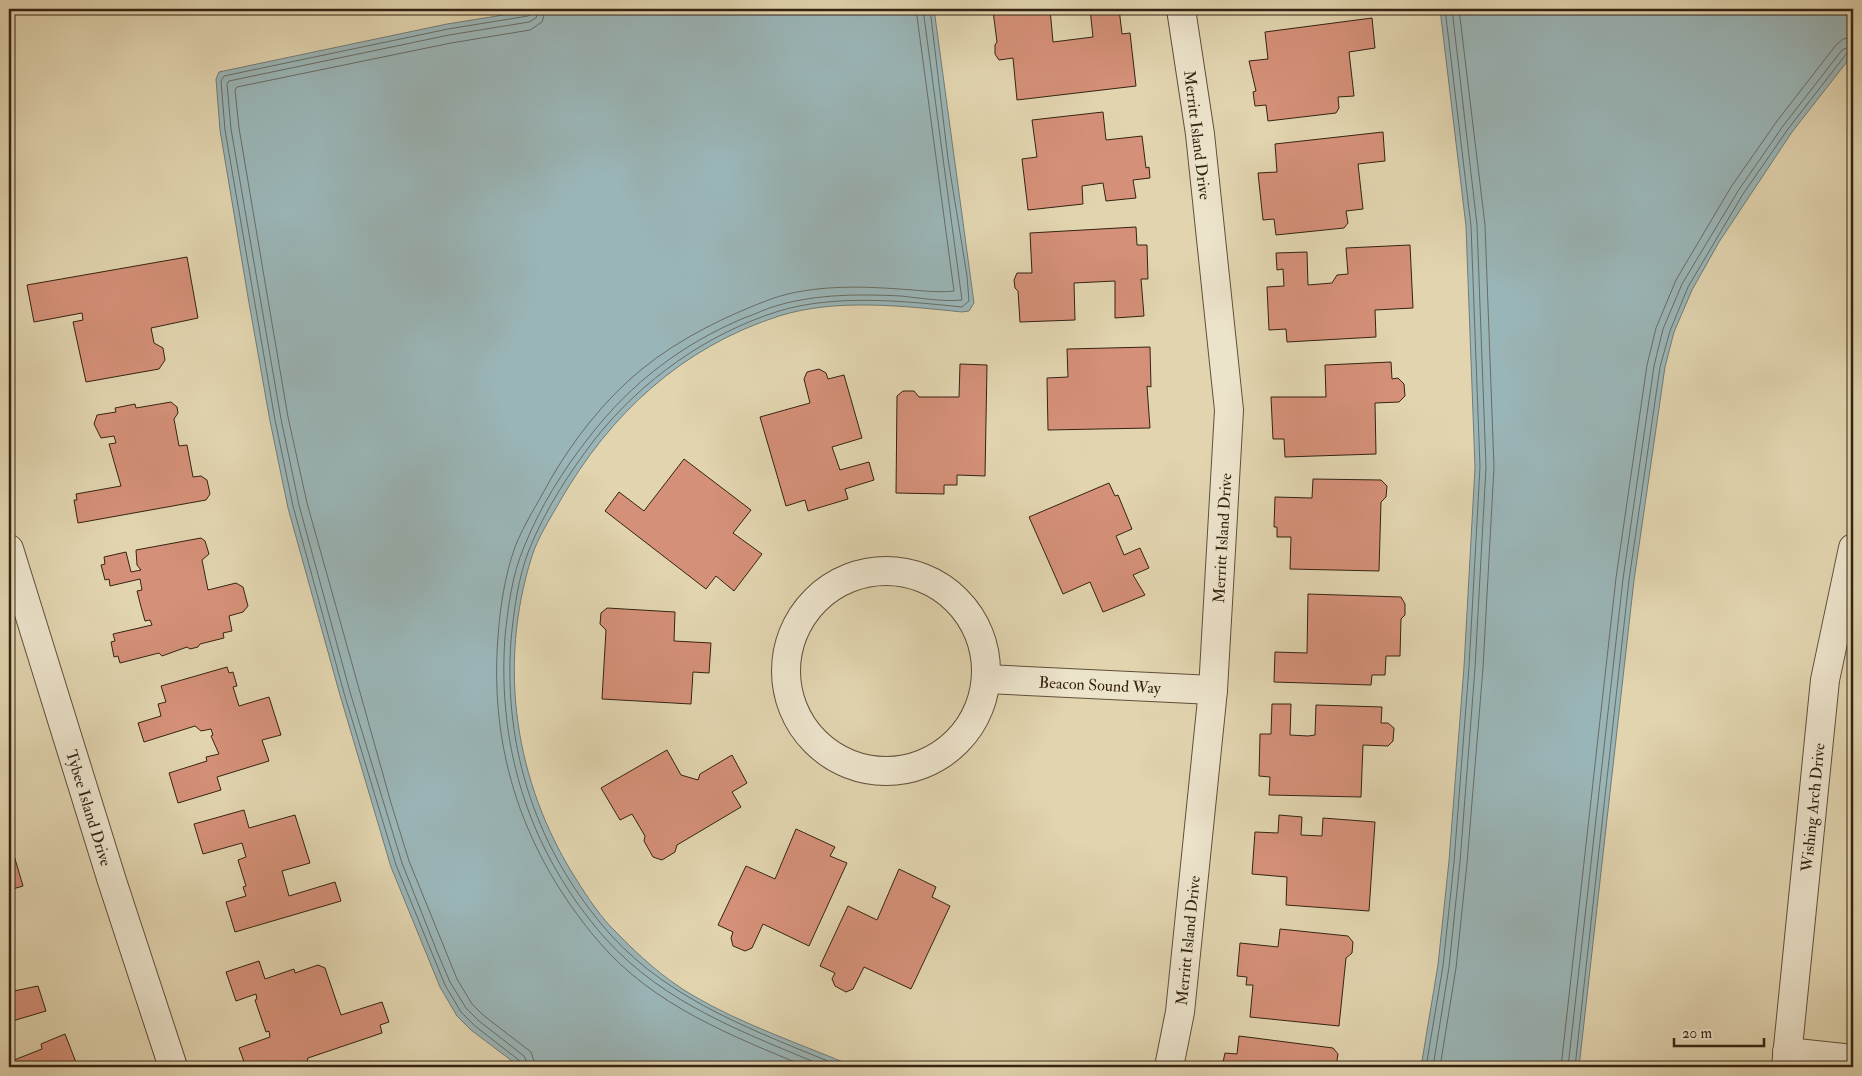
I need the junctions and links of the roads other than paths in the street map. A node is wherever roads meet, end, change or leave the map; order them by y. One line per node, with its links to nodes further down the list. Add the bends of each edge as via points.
1 (1181, 9): 5 (street, Merritt Island Drive, via 1200,134 1229,410)
2 (1853, 548): 7 (street, Wishing Arch Drive, via 1825,680)
3 (9, 549): 8 (street, Tybee Island Drive)
4 (986, 679): 4 (street, via 984,648 971,618 951,595 923,578 892,571 860,574 832,587 808,608 792,635 785,666 789,700 805,731 830,755 862,768 896,771 930,761 958,741 977,713); 5 (street, Beacon Sound Way)
5 (1212, 690): 9 (street, Merritt Island Drive, via 1180,1012)
6 (1853, 1059): 7 (street)
7 (1787, 1060)
8 (173, 1067)
9 (1170, 1067)

